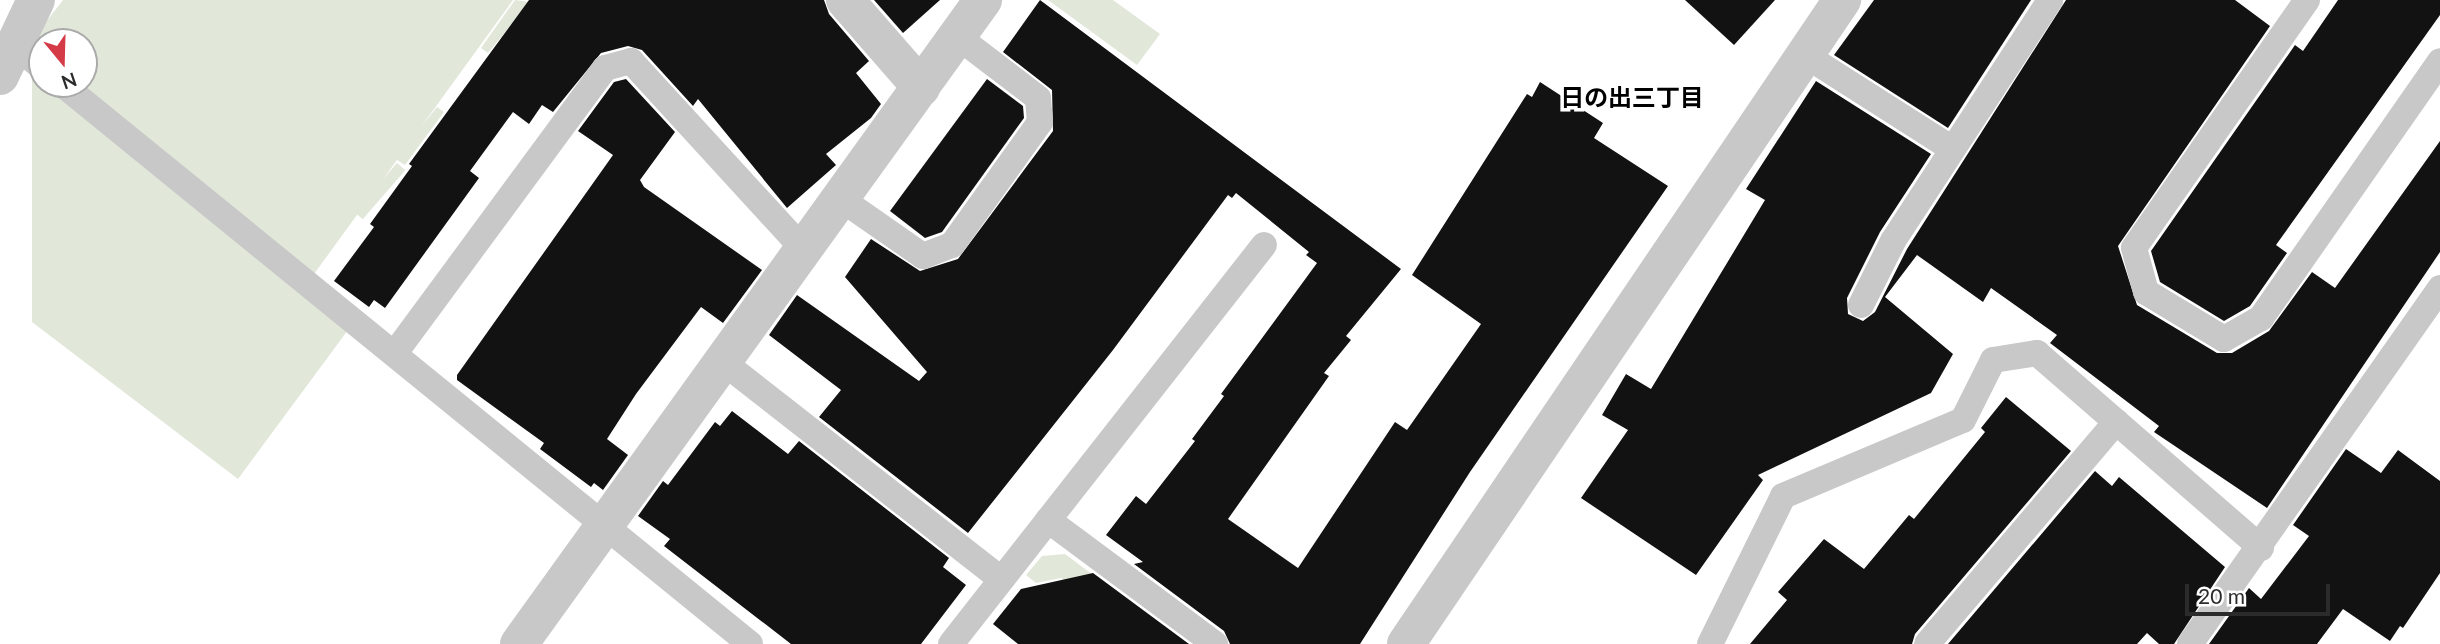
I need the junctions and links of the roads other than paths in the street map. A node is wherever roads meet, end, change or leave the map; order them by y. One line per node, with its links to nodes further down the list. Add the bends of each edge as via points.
1 (36, 0): 10 (street)
2 (845, 0): 11 (street)
3 (983, 0): 7 (street)
4 (1842, 0): 8 (street)
5 (2050, 0): 13 (lane)
6 (2307, 0): 9 (lane, via 2134,248 2146,292 2224,339 2260,318)
7 (957, 36): 11 (street); 14 (lane, via 1038,97 1040,122 952,245 923,256)
8 (1805, 55): 13 (lane); 30 (street)
9 (2440, 61)
10 (19, 63)
11 (921, 87): 14 (street)
12 (79, 98): 19 (lane)
13 (1951, 148): 18 (lane, via 1893,241)
14 (841, 199): 16 (street)
15 (1264, 245): 22 (lane)
16 (804, 250): 19 (lane, via 631,61 605,68); 20 (street)
17 (2440, 288): 24 (lane)
18 (1861, 305)
19 (395, 353): 23 (lane)
20 (723, 362): 23 (street); 25 (lane)
21 (2116, 422): 24 (lane); 31 (lane, via 2037,353 1993,360 1963,420 1783,496); 32 (lane)
22 (1048, 520): 25 (lane); 29 (lane)
23 (606, 525): 26 (street); 27 (lane)
24 (2261, 548): 33 (lane)
25 (1001, 579): 28 (lane)
26 (520, 644)
27 (750, 644)
28 (951, 644)
29 (1215, 644)
30 (1406, 644)
31 (1710, 644)
32 (1927, 644)
33 (2190, 644)

